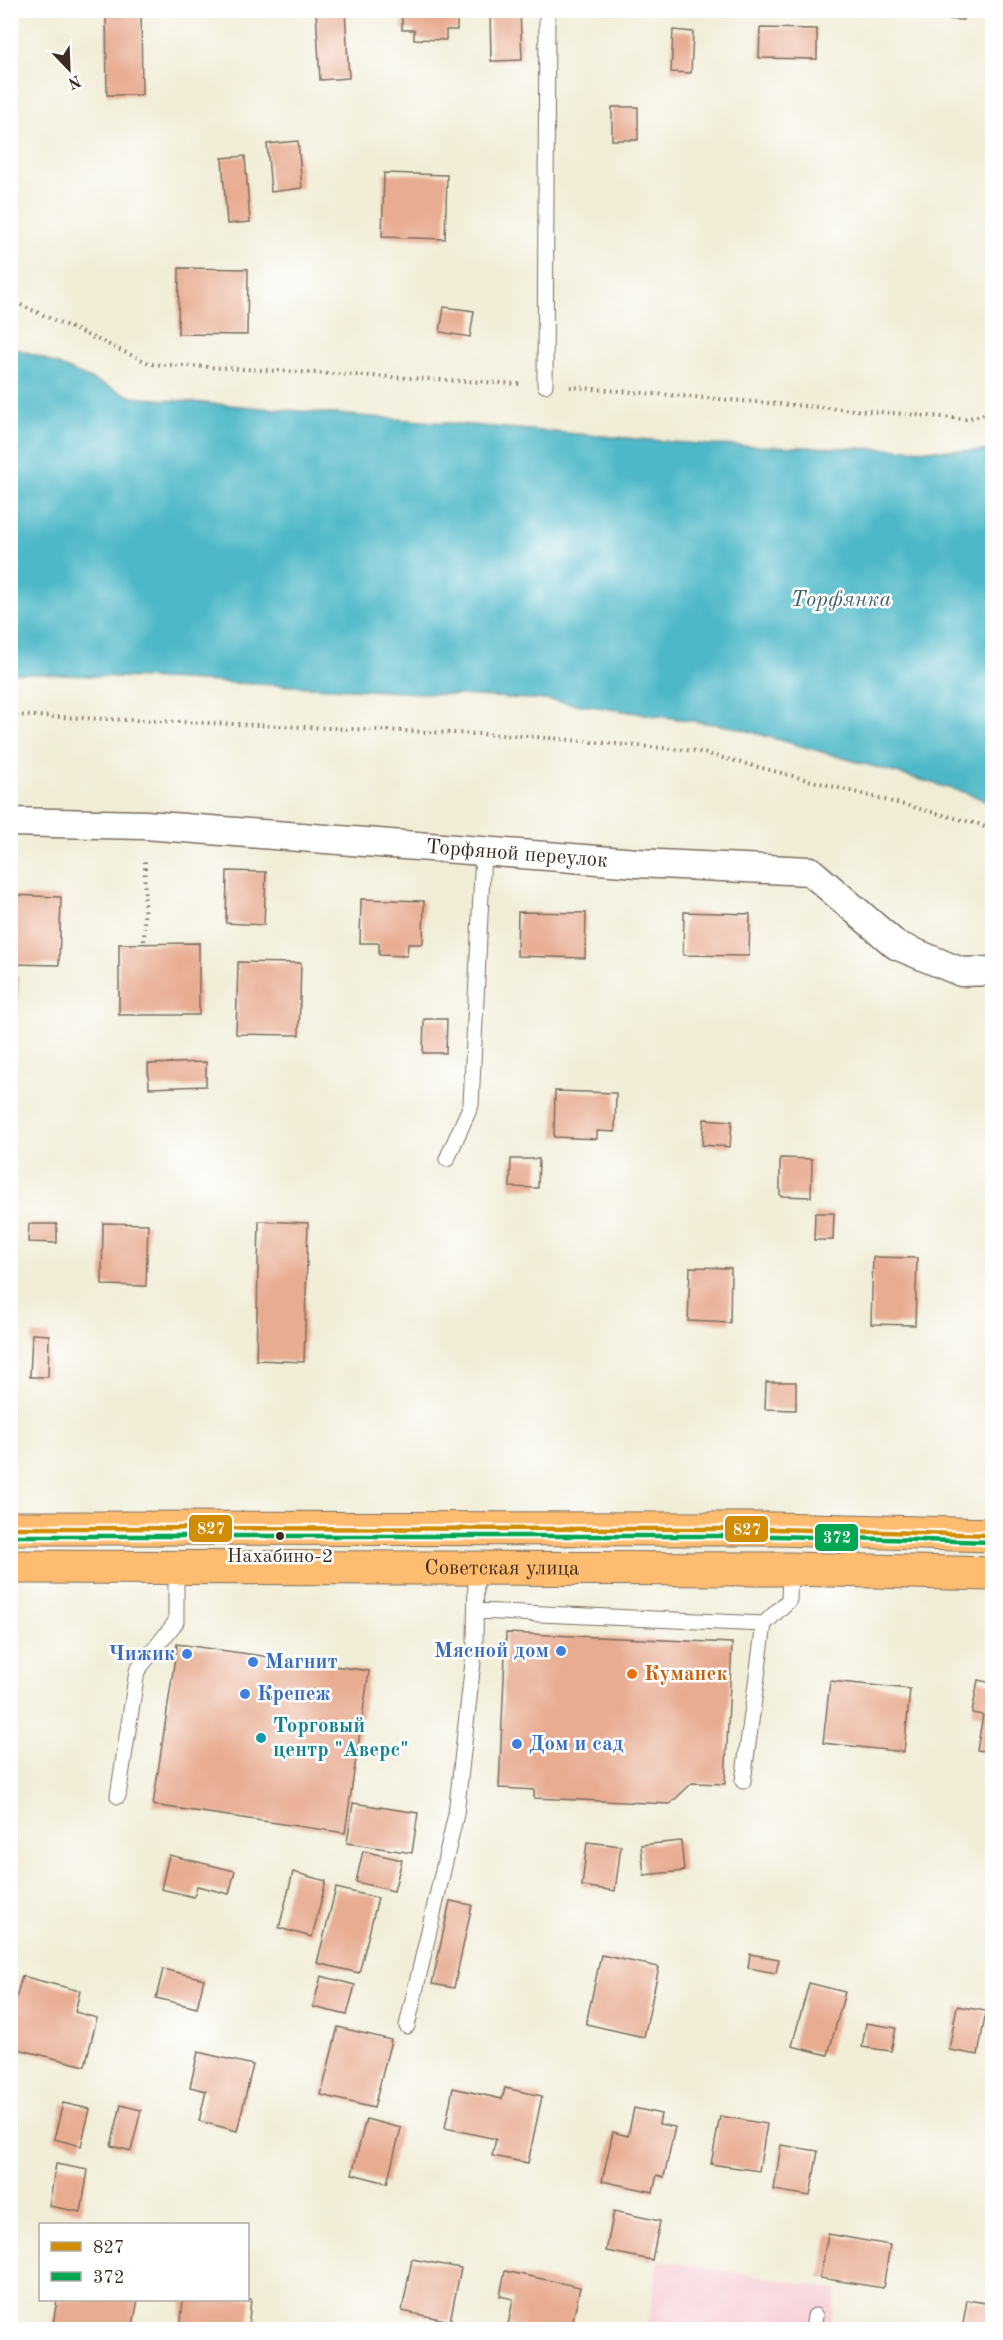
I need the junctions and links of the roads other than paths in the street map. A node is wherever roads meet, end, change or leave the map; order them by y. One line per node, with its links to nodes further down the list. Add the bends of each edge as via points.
1 (547, 10): 2 (lane)
2 (545, 385)
3 (10, 822): 4 (street, Торфяной переулок, via 145,825)
4 (483, 852): 5 (street, Торфяной переулок, via 810,871 896,945 960,972); 6 (lane, via 471,1105)
5 (993, 971)
6 (447, 1159)
7 (10, 1528): 8 (main road, Советская улица, via 775,1529)
8 (993, 1535)
9 (176, 1566): 10 (main road, Советская улица); 11 (main road, Советская улица); 17 (lane, via 176,1622 137,1671)
10 (10, 1567)
11 (476, 1568): 12 (main road, Советская улица); 14 (lane)
12 (790, 1569): 13 (main road, Советская улица); 15 (lane, via 789,1600)
13 (993, 1574)
14 (476, 1611): 15 (lane); 18 (lane, via 456,1814)
15 (764, 1623): 16 (lane)
16 (743, 1781)
17 (118, 1796)
18 (407, 2026)

